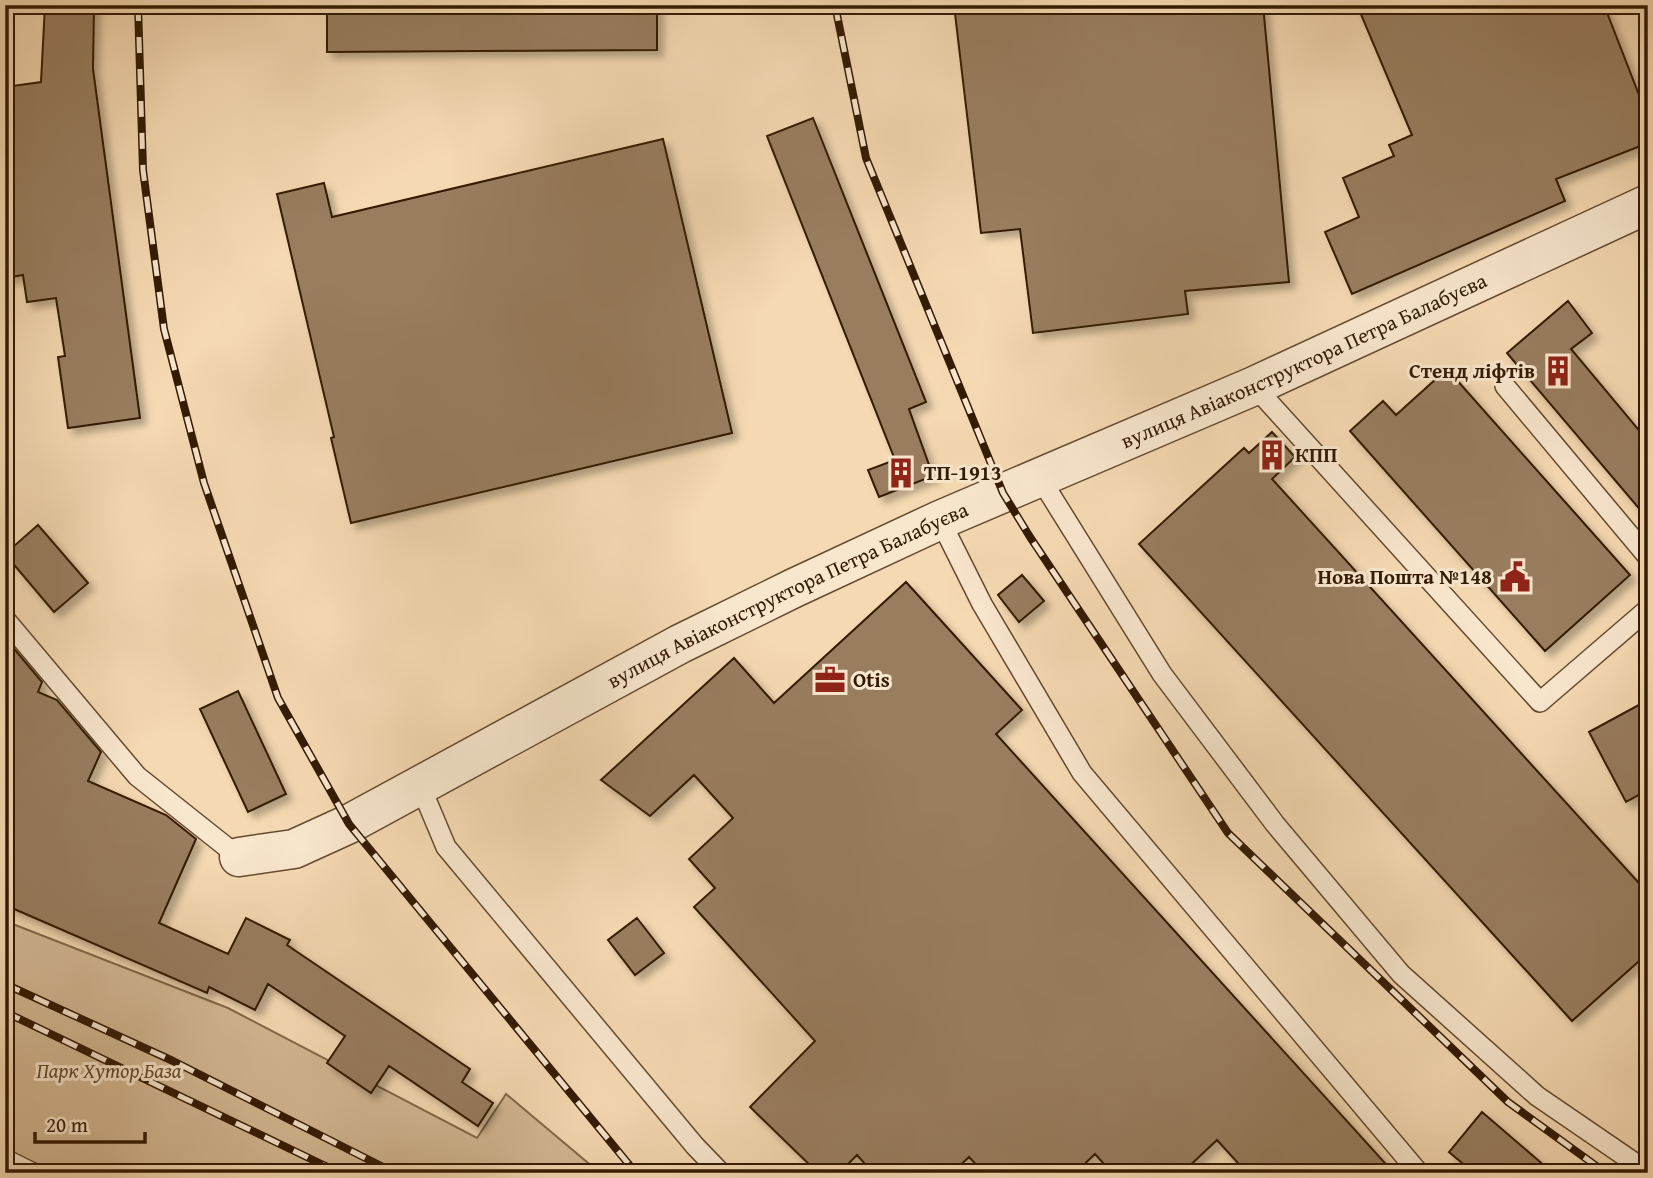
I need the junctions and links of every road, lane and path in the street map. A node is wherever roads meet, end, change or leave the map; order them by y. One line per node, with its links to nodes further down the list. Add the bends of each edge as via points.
1 (1648, 204): 2 (street, вулиця Авіаконструктора Петра Балабуєва)
2 (1254, 386): 4 (street, вулиця Авіаконструктора Петра Балабуєва); 7 (lane, via 1541,702)
3 (1505, 386): 6 (lane)
4 (1040, 478): 5 (street, вулиця Авіаконструктора Петра Балабуєва); 12 (lane, via 1162,674 1275,824 1401,974 1537,1096)
5 (940, 520): 9 (street, вулиця Авіаконструктора Петра Балабуєва, via 680,644); 15 (lane, via 982,604 1082,773)
6 (1648, 557)
7 (1648, 608)
8 (5, 619): 10 (lane, via 137,776)
9 (420, 785): 10 (street, вулиця Авіаконструктора Петра Балабуєва, via 294,849); 14 (lane, via 446,847)
10 (239, 857)
11 (5, 1159): 13 (lane)
12 (1648, 1172)
13 (33, 1173)
14 (721, 1173)
15 (1419, 1173)

